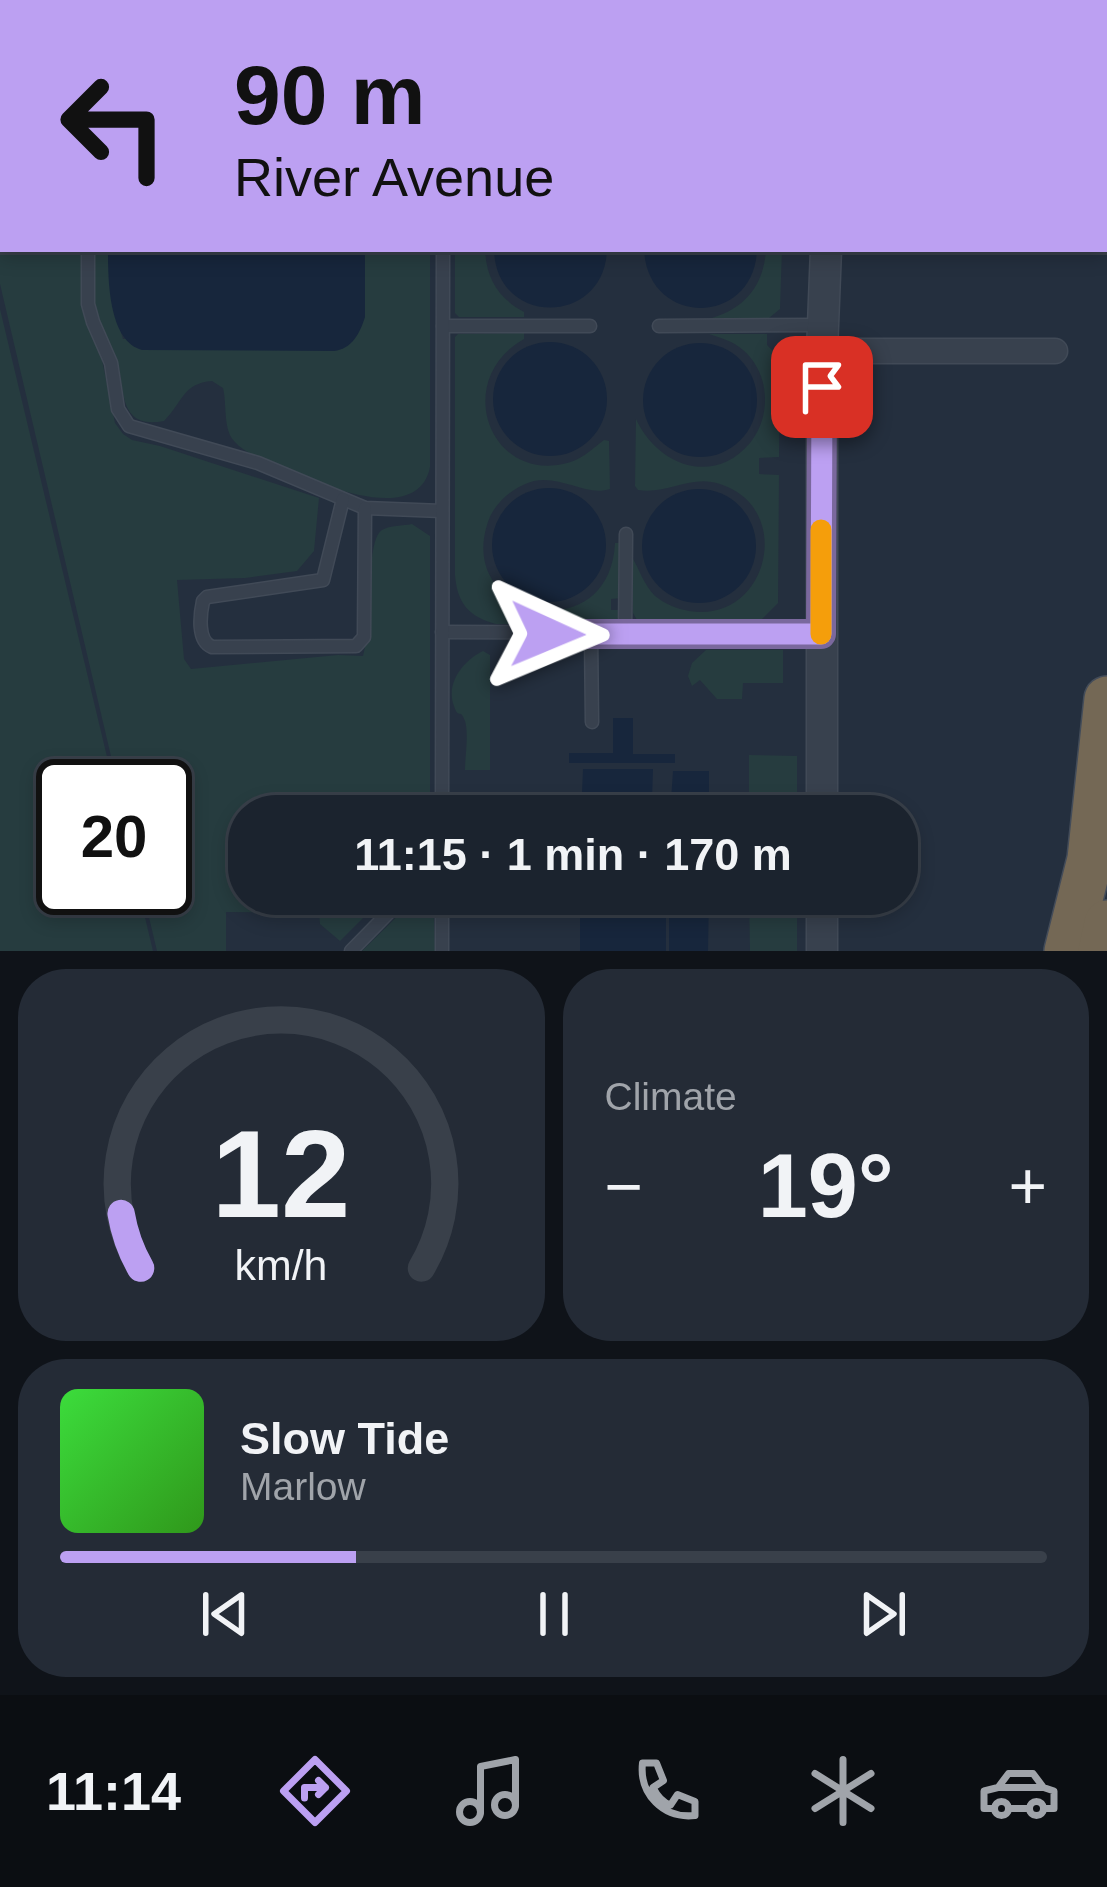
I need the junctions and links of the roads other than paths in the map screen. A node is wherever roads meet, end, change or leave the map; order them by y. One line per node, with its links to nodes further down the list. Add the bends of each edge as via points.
1 (88, 252): 9 (lane, via 88,304 123,420)
2 (442, 252): 4 (lane)
3 (826, 252): 7 (street)
4 (442, 326): 5 (lane); 11 (lane)
5 (590, 326)
6 (659, 326): 7 (lane)
7 (822, 338): 8 (street); 16 (street)
8 (1055, 351)
9 (343, 499): 10 (lane); 10 (lane, via 323,580 208,597 201,608 206,644 361,643)
10 (365, 508): 11 (lane)
11 (442, 511): 13 (lane)
12 (626, 534): 15 (lane)
13 (442, 632): 14 (lane); 19 (lane)
14 (591, 634): 15 (lane); 18 (lane)
15 (625, 634): 16 (lane)
16 (821, 634): 20 (street)
17 (1107, 699): 28 (highway, via 1090,859)
18 (592, 722)
19 (442, 795)
20 (822, 795)
21 (386, 915): 25 (lane)
22 (442, 915): 26 (lane)
23 (822, 915): 27 (street)
24 (1107, 923): 29 (highway)
25 (351, 951)
26 (442, 951)
27 (822, 951)
28 (1067, 951)
29 (1101, 951)

